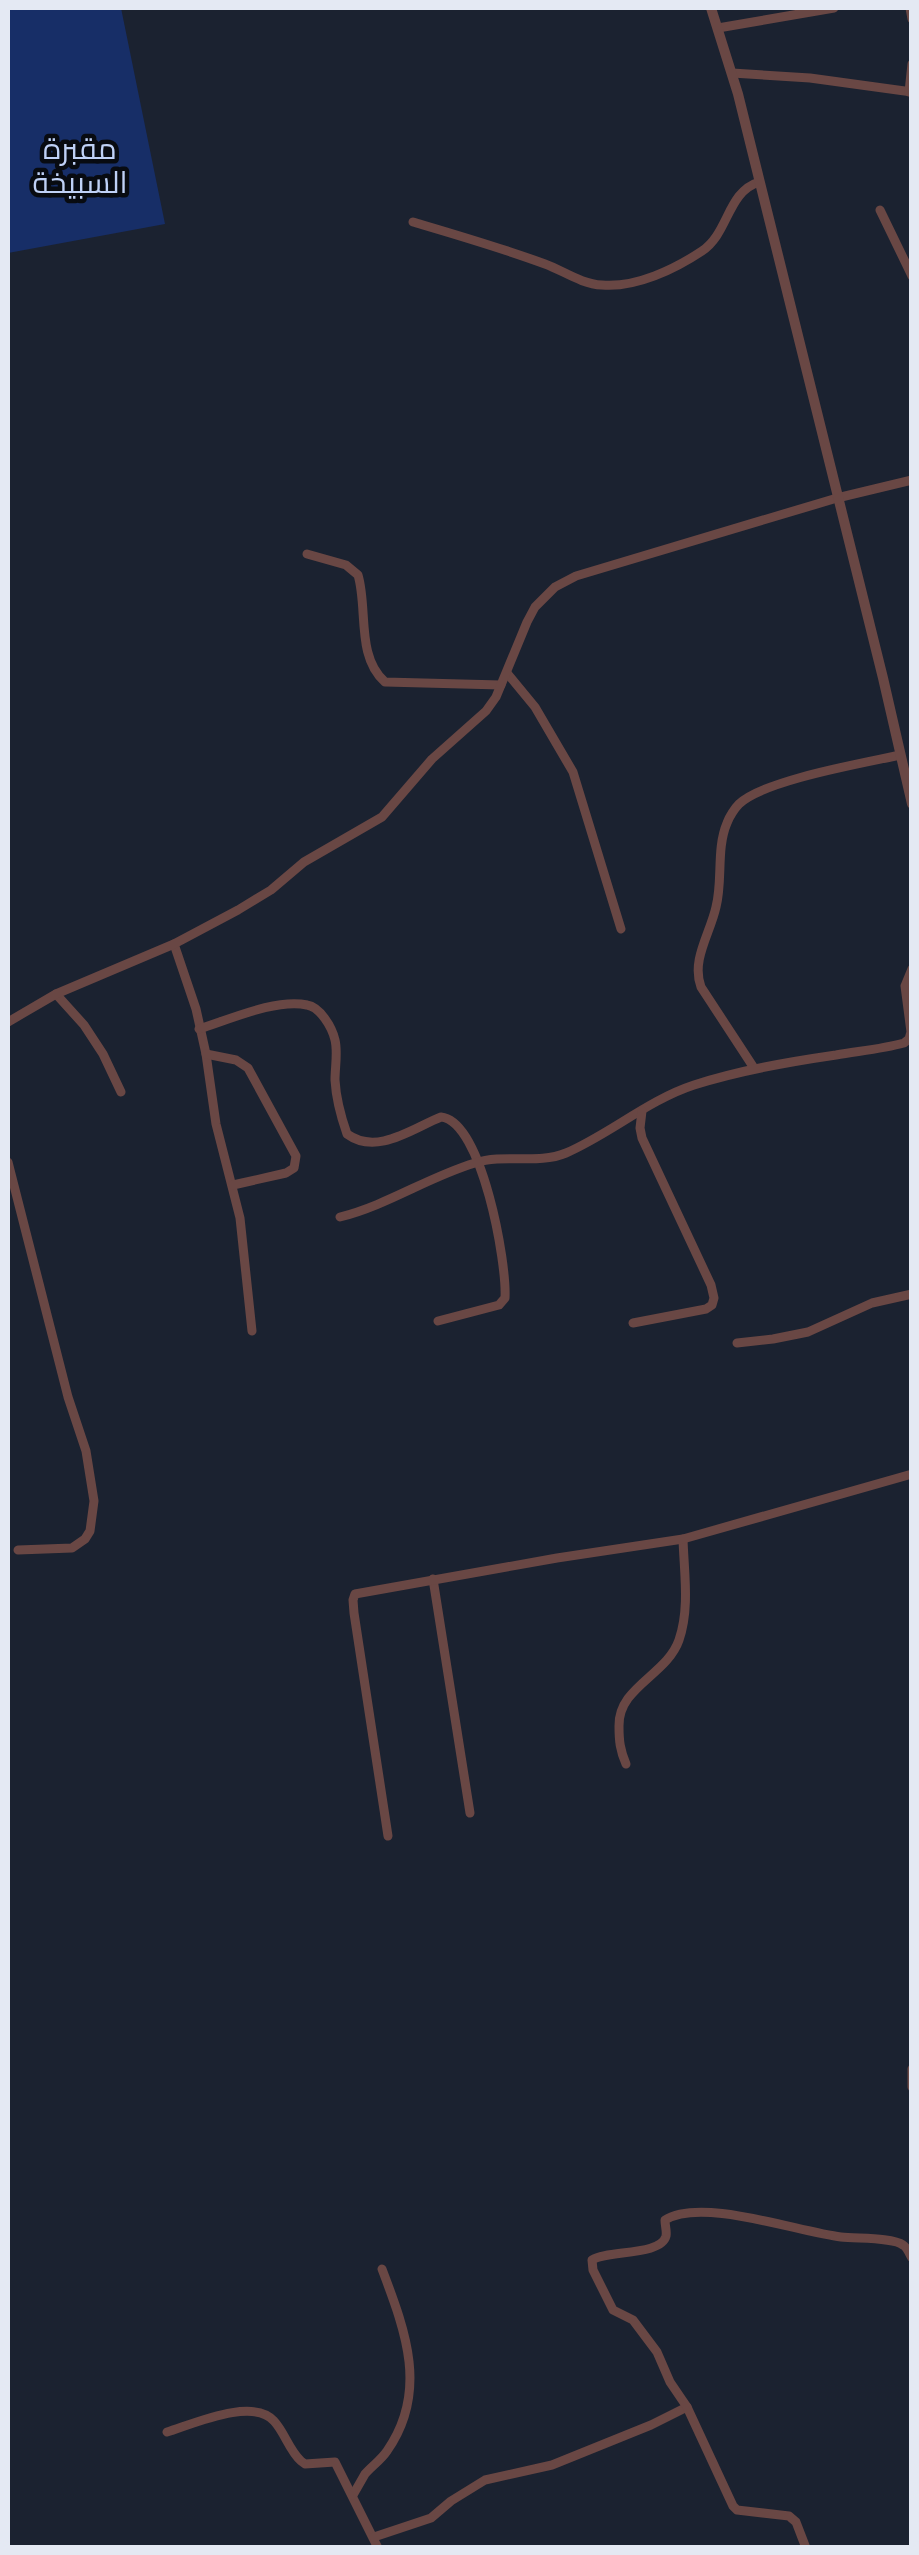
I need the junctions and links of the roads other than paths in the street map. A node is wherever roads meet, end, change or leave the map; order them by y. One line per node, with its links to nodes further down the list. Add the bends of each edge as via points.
1 (711, 8): 6 (street)
2 (834, 8): 4 (street)
3 (910, 8): 5 (street)
4 (804, 10): 6 (street)
5 (912, 19)
6 (718, 28): 8 (street)
7 (912, 64): 9 (street)
8 (732, 72): 9 (street); 10 (street)
9 (910, 92)
10 (759, 182): 12 (street, via 740,193 722,231 704,250 658,274 610,286); 15 (street)
11 (880, 210): 13 (street)
12 (414, 222)
13 (912, 276)
14 (912, 480): 15 (street)
15 (837, 498): 17 (street, via 555,587 527,622); 19 (street)
16 (307, 554): 18 (street, via 358,575 367,646 380,679)
17 (507, 673): 18 (street); 21 (street, via 573,772)
18 (501, 685): 22 (street, via 486,711 382,817)
19 (900, 754): 20 (street); 28 (street, via 789,781 740,802 727,821 719,896 698,978)
20 (912, 804)
21 (620, 929)
22 (174, 944): 24 (street); 26 (street)
23 (912, 968): 28 (street, via 905,986 911,1032 904,1043)
24 (56, 994): 25 (street); 29 (street, via 104,1054)
25 (8, 1022)
26 (199, 1029): 27 (street); 32 (street, via 287,1004 313,1006 335,1040 335,1085 348,1134 384,1140 448,1118)
27 (206, 1054): 33 (street); 33 (street, via 248,1068 296,1156 286,1173)
28 (754, 1068): 30 (street, via 677,1090)
29 (121, 1092)
30 (642, 1110): 32 (street, via 555,1157); 37 (street, via 642,1138 714,1298 706,1309)
31 (8, 1162): 42 (street, via 94,1501 90,1532 72,1548)
32 (478, 1162): 34 (street); 36 (street, via 496,1219 505,1298)
33 (233, 1185): 38 (street)
34 (340, 1217)
35 (912, 1294): 39 (street, via 808,1332)
36 (438, 1321)
37 (633, 1324)
38 (252, 1331)
39 (737, 1343)
40 (912, 1474): 41 (street)
41 (683, 1539): 43 (street); 44 (street, via 686,1607 678,1643 622,1704 619,1748)
42 (18, 1550)
43 (433, 1579): 45 (street); 46 (street, via 362,1591 353,1600)
44 (626, 1764)
45 (470, 1813)
46 (388, 1836)
47 (912, 2068): 48 (street)
48 (912, 2087)
49 (912, 2258): 51 (street, via 894,2242 715,2213 676,2214 665,2220 662,2243 599,2255 593,2270 606,2299 658,2352)
50 (382, 2269): 53 (street, via 398,2310 411,2394 386,2453)
51 (687, 2407): 54 (street, via 552,2465 485,2480 431,2518); 55 (street, via 733,2506 789,2516)
52 (167, 2432): 53 (street, via 228,2414 264,2413 300,2462 336,2462)
53 (353, 2495): 54 (street)
54 (376, 2542)
55 (806, 2548)

